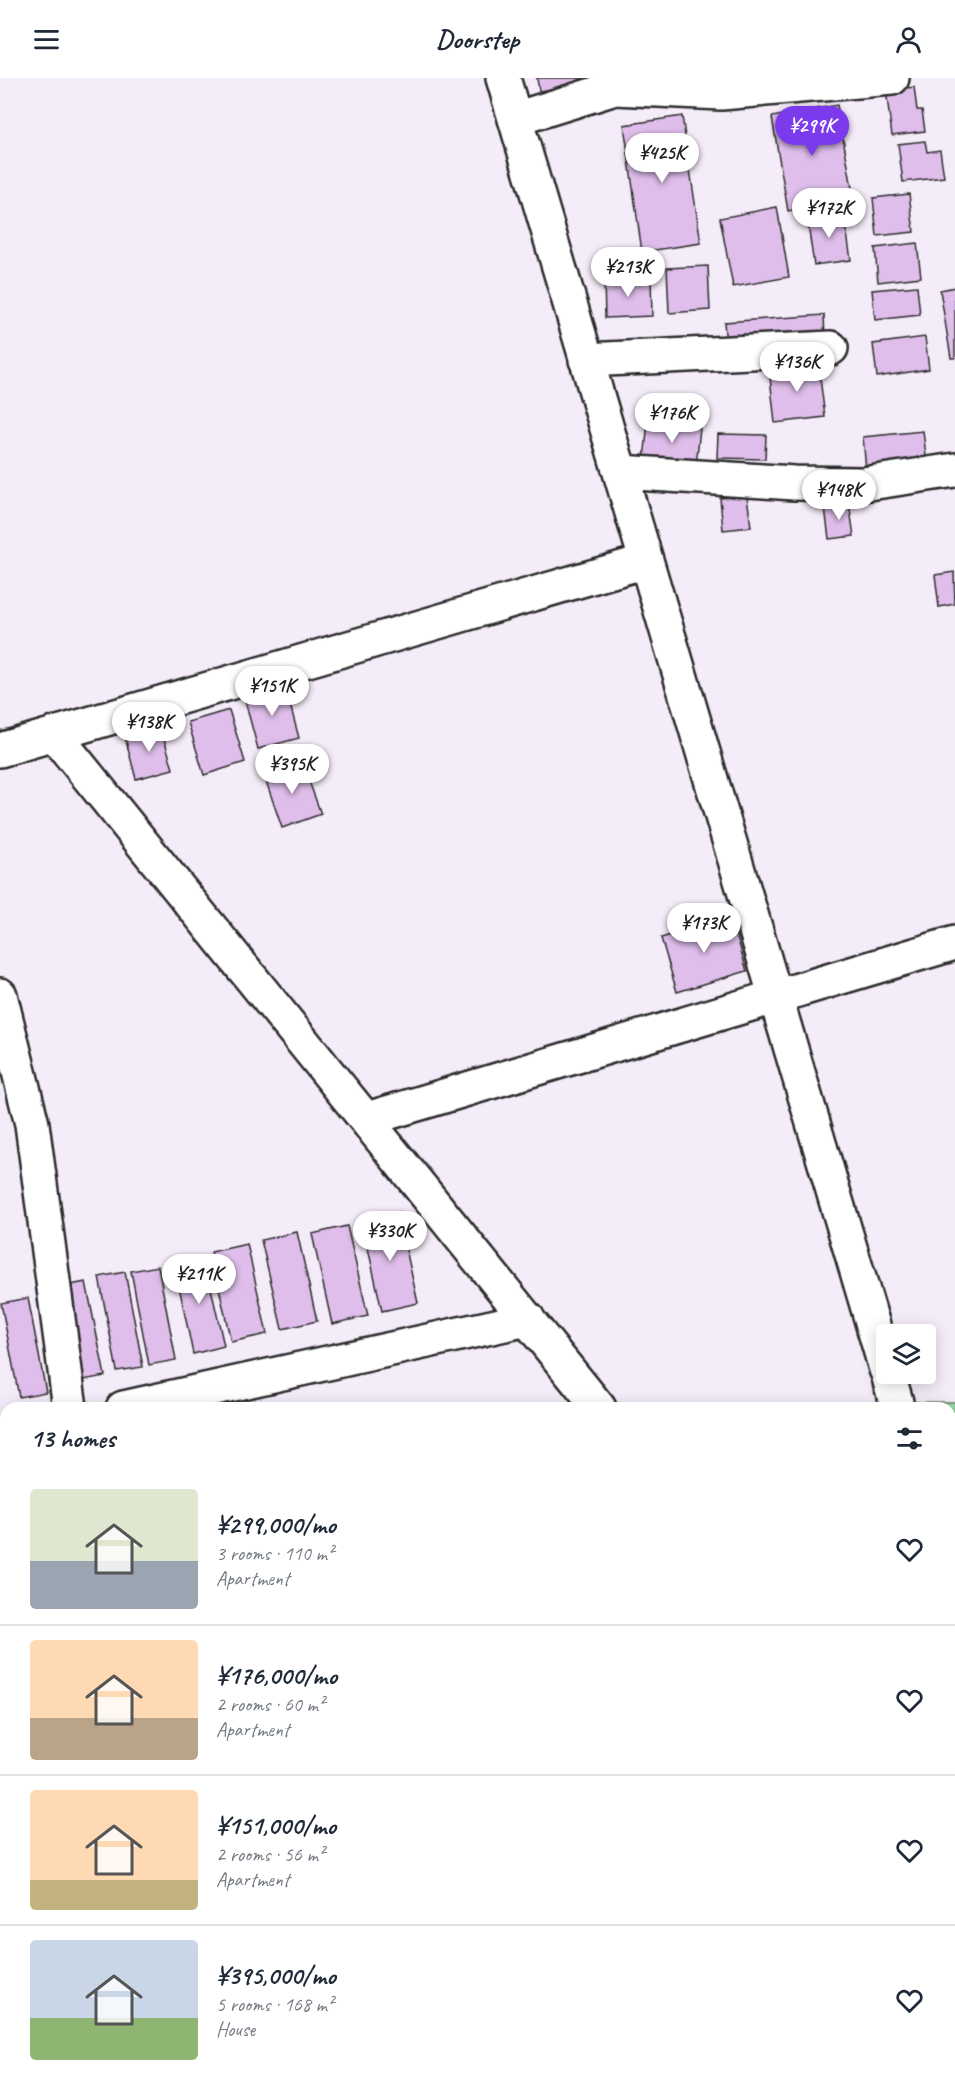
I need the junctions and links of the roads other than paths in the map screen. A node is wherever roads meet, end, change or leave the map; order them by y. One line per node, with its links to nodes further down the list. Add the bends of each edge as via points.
1 (503, 78): 3 (street)
2 (892, 78): 3 (street, via 721,93 615,88)
3 (515, 119): 5 (street)
4 (831, 348): 5 (street)
5 (586, 360): 7 (street)
6 (955, 470): 7 (street, via 863,484)
7 (620, 472): 8 (street)
8 (646, 561): 9 (street); 13 (street)
9 (54, 734): 10 (street); 14 (street)
10 (0, 750)
11 (955, 943): 13 (street)
12 (0, 995): 17 (street, via 32,1124)
13 (775, 995): 14 (street); 16 (street)
14 (367, 1119): 15 (street)
15 (528, 1319): 18 (street); 19 (street)
16 (876, 1335)
17 (69, 1402)
18 (150, 1402)
19 (594, 1402)

